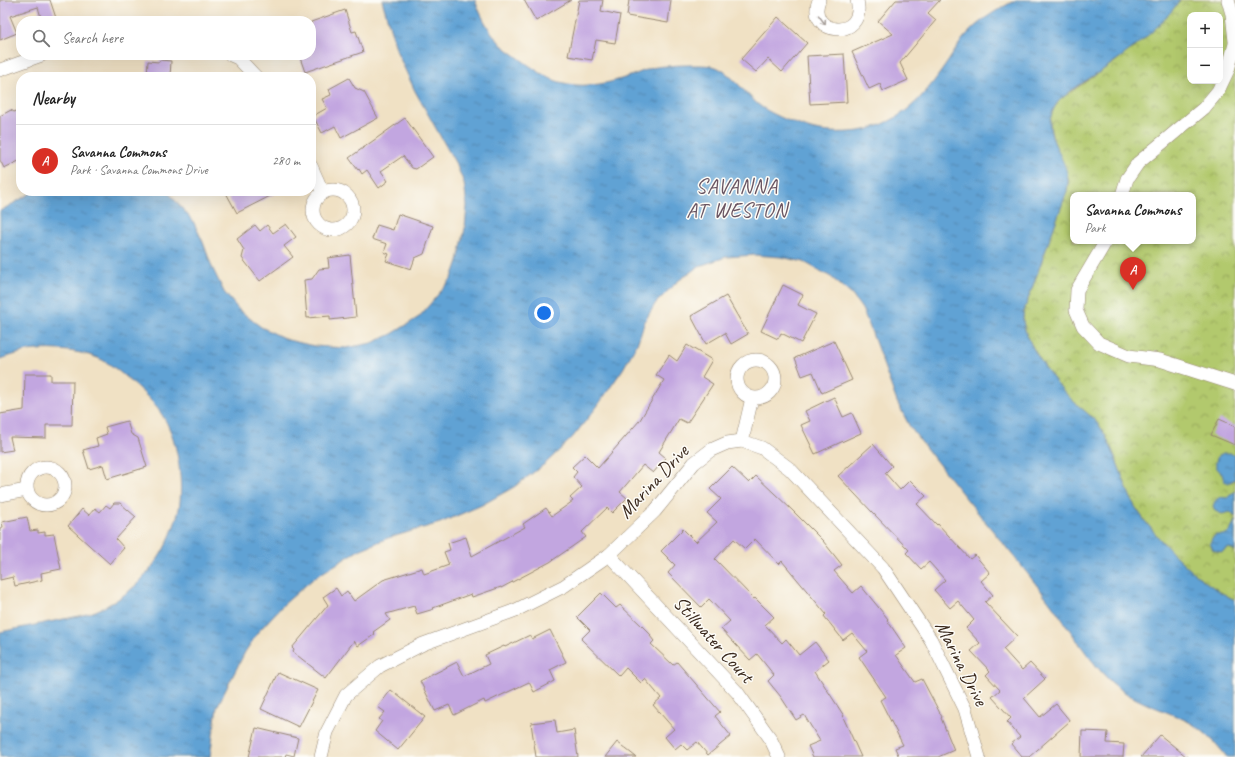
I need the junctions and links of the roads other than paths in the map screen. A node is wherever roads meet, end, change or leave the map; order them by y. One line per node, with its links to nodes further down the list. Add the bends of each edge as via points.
1 (819, 0): 2 (street, one-way to 2, via 818,17 833,29 852,24 858,13)
2 (857, 0)
3 (1228, 0): 4 (street)
4 (1235, 41)
5 (1235, 44): 11 (street, via 1228,70 1218,91 1204,108 1138,163 1127,179)
6 (28, 60): 8 (street)
7 (241, 60): 9 (street)
8 (0, 70)
9 (251, 72)
10 (316, 177): 12 (street)
11 (1123, 192)
12 (323, 193)
13 (1104, 244): 14 (street, via 1077,290 1076,310 1083,326 1100,343 1129,356 1160,360)
14 (1235, 384)
15 (752, 398): 16 (street)
16 (742, 441): 19 (street, Marina Drive, via 727,443 711,450 694,463 655,510); 22 (street, Marina Drive, via 762,448 790,469 883,568 931,640 965,709)
17 (27, 490): 18 (street)
18 (0, 495)
19 (609, 555): 20 (street, Marina Drive, via 564,586 516,610 423,644 380,666 346,696 327,732); 21 (street, Stillwater Court, via 736,692 770,738)
20 (321, 757)
21 (779, 757)
22 (979, 757)

